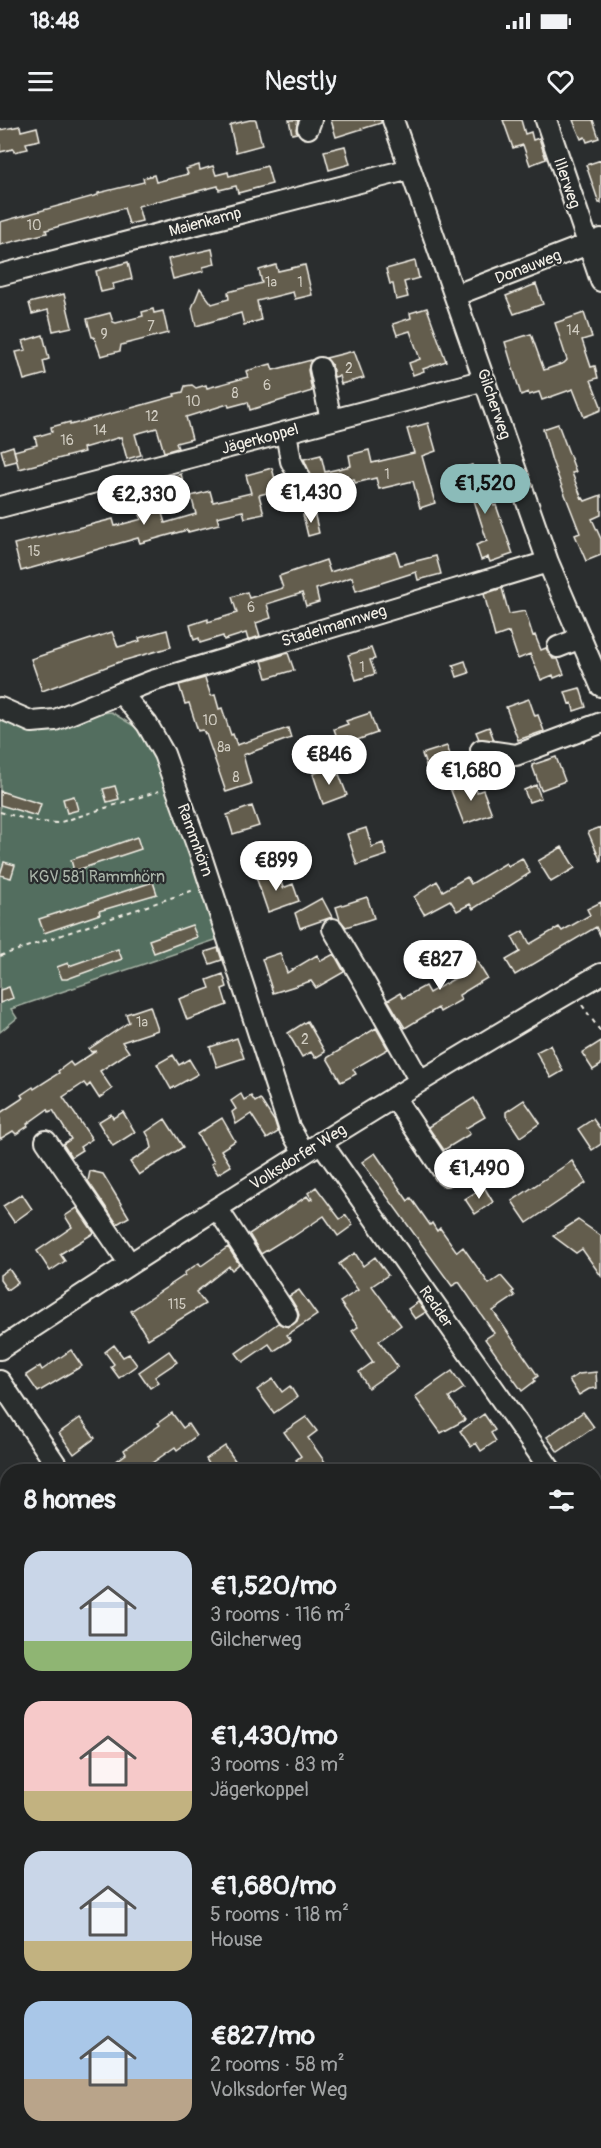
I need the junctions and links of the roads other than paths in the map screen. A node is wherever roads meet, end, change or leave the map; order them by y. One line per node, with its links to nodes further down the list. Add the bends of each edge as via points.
1 (393, 120): 3 (street, Gilcherweg)
2 (546, 120): 4 (street, Illerweg)
3 (410, 169): 5 (street, Maienkamp); 7 (street, Gilcherweg)
4 (595, 241): 6 (street, Illerweg); 7 (street, Donauweg)
5 (0, 276)
6 (601, 281)
7 (456, 295): 9 (street, Gilcherweg)
8 (320, 368): 10 (street)
9 (485, 380): 10 (street, Jägerkoppel); 14 (street, Gilcherweg)
10 (331, 420): 11 (street, Jägerkoppel)
11 (286, 432): 12 (street, via 291,461); 13 (street, Jägerkoppel)
12 (299, 476)
13 (0, 507)
14 (548, 561): 15 (street, Gilcherweg); 18 (street, Stadelmannweg)
15 (581, 638): 16 (street); 17 (street, Gilcherweg)
16 (558, 647)
17 (599, 677)
18 (122, 693): 19 (street, via 55,720 32,722); 28 (street, Rammhörn, via 147,724 164,754 289,1127)
19 (0, 708)
20 (601, 723): 21 (street, via 516,755)
21 (481, 750)
22 (333, 929): 24 (street)
23 (601, 974): 24 (street, Volksdorfer Weg)
24 (420, 1081): 25 (street, Volksdorfer Weg)
25 (394, 1097): 27 (street, Volksdorfer Weg); 29 (street)
26 (46, 1141): 31 (street)
27 (321, 1142): 28 (street, Volksdorfer Weg); 36 (street, Redder)
28 (304, 1153): 30 (street, Volksdorfer Weg)
29 (446, 1175)
30 (218, 1208): 31 (street, Volksdorfer Weg); 32 (street)
31 (130, 1264): 33 (street, Volksdorfer Weg)
32 (287, 1315)
33 (0, 1349)
34 (0, 1381): 35 (street)
35 (56, 1464)
36 (546, 1464)

